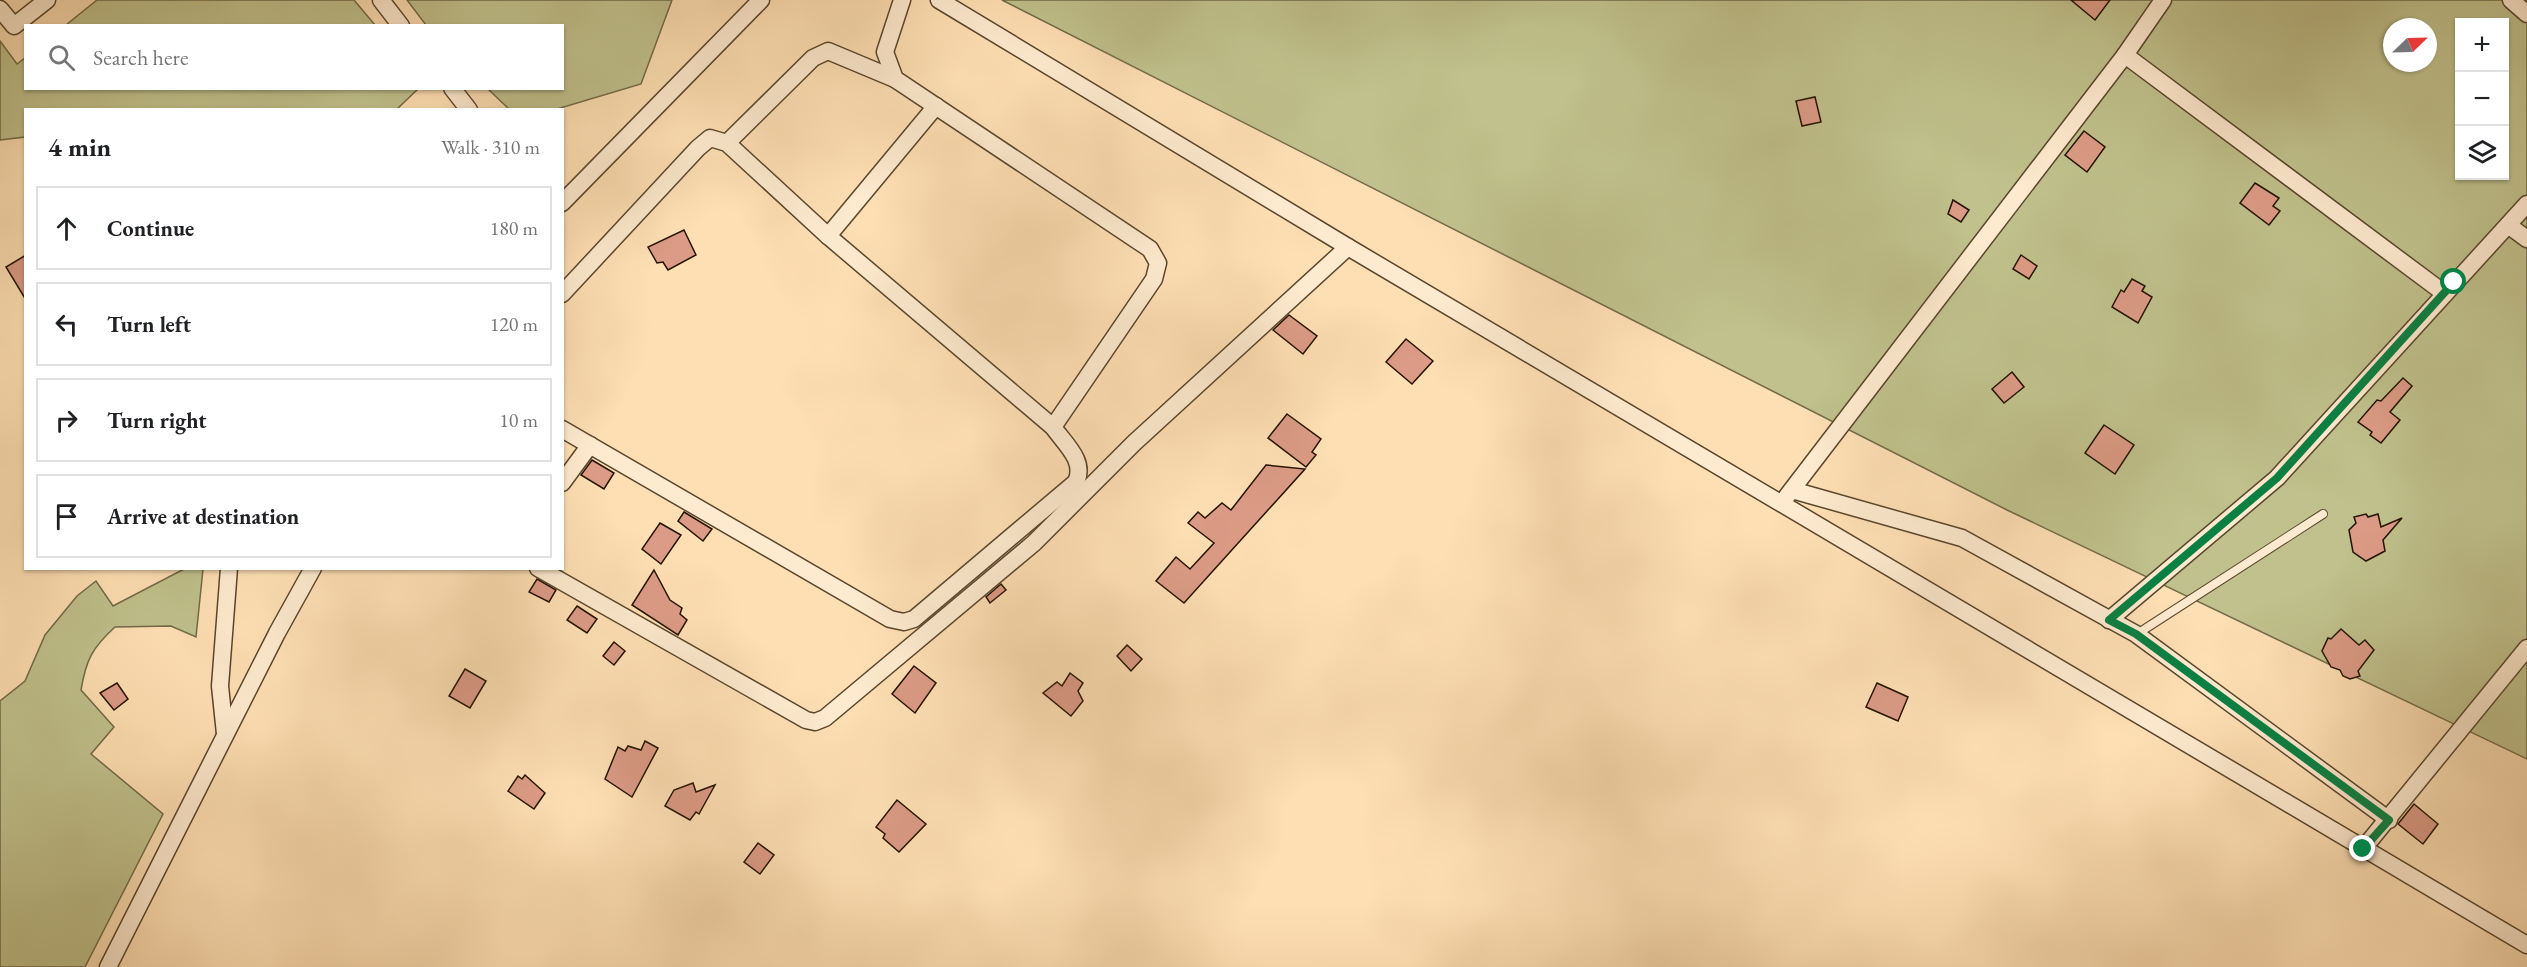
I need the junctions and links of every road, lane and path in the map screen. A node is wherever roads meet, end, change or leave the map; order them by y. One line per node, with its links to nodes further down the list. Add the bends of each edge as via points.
1 (47, 0): 8 (street, via 14,26)
2 (381, 0): 10 (street)
3 (761, 0): 17 (street)
4 (902, 0): 12 (street, via 885,52)
5 (939, 0): 22 (street)
6 (2163, 0): 11 (street)
7 (2511, 0): 9 (street)
8 (0, 9)
9 (2527, 14)
10 (399, 24)
11 (2126, 55): 24 (street); 29 (street)
12 (895, 79): 14 (street); 16 (street, via 828,51 813,58)
13 (454, 90): 15 (street)
14 (936, 106): 20 (street); 25 (street, via 1150,249 1158,263 1154,279)
15 (467, 108)
16 (727, 143): 20 (street); 23 (street, via 710,138 698,148)
17 (564, 200)
18 (2527, 204): 19 (street)
19 (2508, 225): 21 (street); 24 (street)
20 (828, 236): 25 (street)
21 (2527, 239)
22 (1348, 247): 29 (street); 33 (street, via 1134,443 1034,543 816,722 806,720)
23 (564, 292)
24 (2444, 293): 34 (street, via 2277,478)
25 (1053, 427): 27 (street, via 1079,464 1076,482 914,619 904,621 890,619)
26 (564, 430): 27 (street)
27 (590, 445): 28 (street)
28 (564, 480)
29 (1787, 496): 34 (street, via 1962,538); 39 (street)
30 (2323, 514): 35 (lane)
31 (229, 570): 37 (street, via 220,686)
32 (312, 570): 37 (street)
33 (541, 570)
34 (2109, 620): 35 (street)
35 (2136, 634): 38 (street)
36 (2527, 648): 38 (street)
37 (225, 735): 41 (street)
38 (2389, 820): 39 (street)
39 (2363, 849): 40 (street)
40 (2527, 945)
41 (108, 967)

